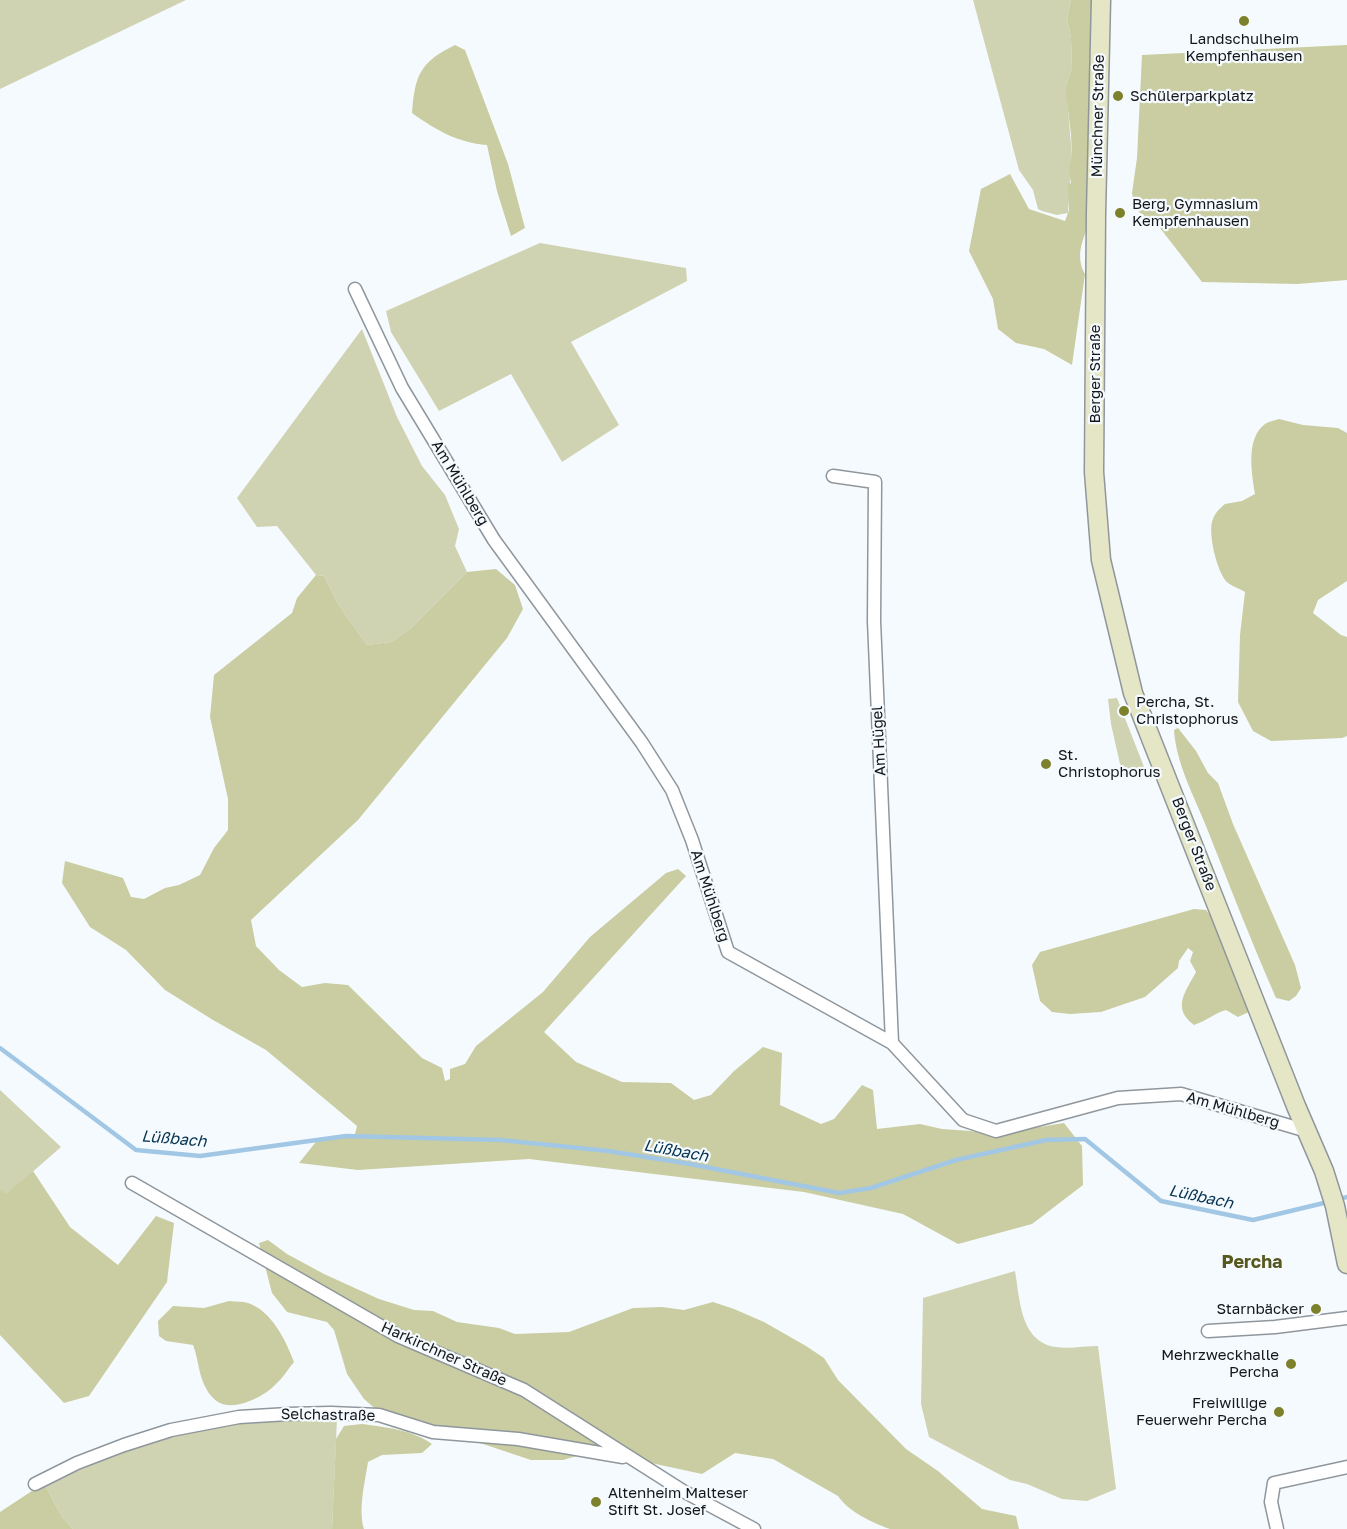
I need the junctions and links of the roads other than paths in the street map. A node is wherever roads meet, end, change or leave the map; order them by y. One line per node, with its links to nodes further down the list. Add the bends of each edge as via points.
1 (1101, 0): 2 (main road, Münchner Straße)
2 (1096, 232): 6 (main road, Berger Straße, via 1094,472 1101,560 1114,617 1133,693)
3 (355, 289): 5 (street, Am Mühlberg, via 402,388 494,540 672,790 728,952)
4 (833, 476): 5 (street, Am Hügel, via 875,482 874,621)
5 (892, 1042): 6 (street, Am Mühlberg, via 963,1120 996,1131 1118,1098 1181,1094)
6 (1307, 1131): 8 (main road, Berger Straße, via 1335,1206)
7 (132, 1183): 11 (street, Harkirchner Straße, via 398,1336 524,1390)
8 (1347, 1264)
9 (1347, 1318): 10 (street)
10 (1208, 1331)
11 (628, 1458): 13 (street, Selchastraße, via 518,1439 433,1432 379,1415 288,1414 239,1417 171,1430 87,1459); 14 (street, Harkirchner Straße)
12 (1347, 1467): 15 (street, via 1274,1483 1271,1502)
13 (35, 1484)
14 (754, 1529)
15 (1277, 1529)

